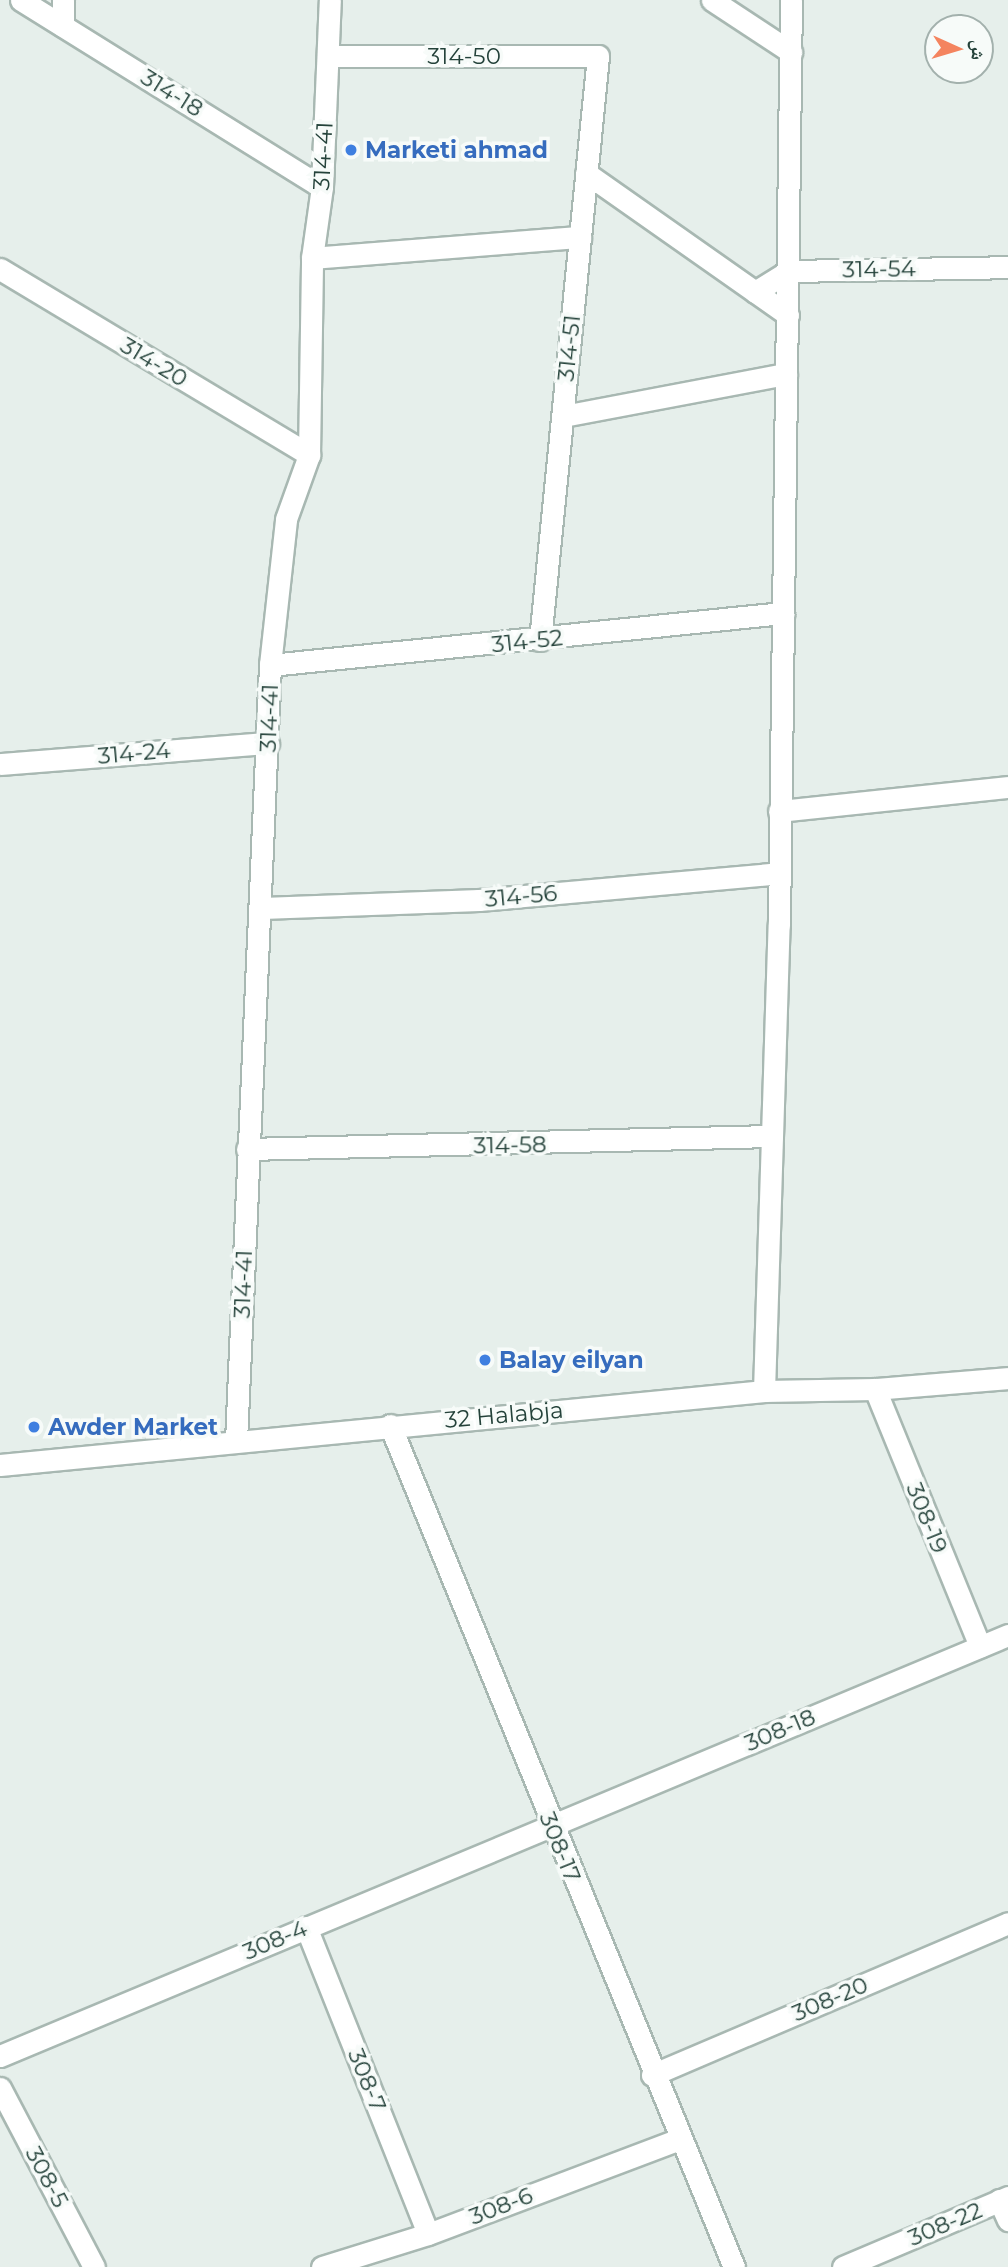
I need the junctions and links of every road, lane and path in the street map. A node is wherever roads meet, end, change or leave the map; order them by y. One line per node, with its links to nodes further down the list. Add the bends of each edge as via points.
1 (21, 0): 6 (street, 314-18)
2 (63, 0): 6 (street)
3 (330, 0): 8 (street, 314-41)
4 (712, 0): 7 (street)
5 (791, 0): 7 (street)
6 (63, 26): 11 (street, 314-18)
7 (792, 52): 16 (street)
8 (330, 56): 9 (street, 314-50); 11 (street, 314-41)
9 (598, 56): 10 (street, 314-51)
10 (586, 173): 12 (street, 314-51); 17 (street)
11 (323, 187): 13 (street, 314-41)
12 (580, 237): 13 (street); 20 (street, 314-51)
13 (312, 258): 21 (street, 314-41)
14 (1008, 267): 16 (street, 314-54)
15 (0, 269): 21 (street, 314-20)
16 (789, 271): 17 (street); 18 (street)
17 (755, 292): 18 (street)
18 (788, 315): 19 (street)
19 (786, 374): 20 (street); 22 (street)
20 (563, 416): 23 (street, 314-51)
21 (309, 455): 24 (street, 314-41, via 286,519)
22 (783, 613): 23 (street, 314-52); 28 (street)
23 (540, 640): 24 (street, 314-52)
24 (270, 666): 25 (street, 314-41)
25 (268, 743): 26 (street, 314-24); 30 (street, 314-41)
26 (0, 764)
27 (1008, 787): 28 (street)
28 (779, 811): 29 (street)
29 (779, 873): 30 (street, 314-56, via 479,900); 31 (street)
30 (262, 908): 32 (street, 314-41)
31 (772, 1136): 32 (street, 314-58); 35 (street)
32 (247, 1149): 37 (street, 314-41)
33 (1008, 1378): 34 (street, 32 Halabja)
34 (875, 1390): 35 (street, 32 Halabja); 40 (street, 308-19)
35 (764, 1391): 36 (street, 32 Halabja)
36 (390, 1426): 37 (street, 32 Halabja); 41 (street, 308-17)
37 (236, 1441): 38 (street, 32 Halabja)
38 (0, 1465)
39 (1008, 1635): 40 (street, 308-18)
40 (980, 1646): 41 (street, 308-18)
41 (551, 1826): 43 (street, 308-4); 45 (street, 308-17)
42 (1008, 1923): 45 (street, 308-20)
43 (306, 1927): 44 (street, 308-4); 50 (street, 308-7)
44 (0, 2056)
45 (652, 2075): 47 (street, 308-17)
46 (0, 2088): 51 (street, 308-5)
47 (679, 2139): 50 (street, 308-6); 53 (street, 308-17)
48 (1004, 2199): 49 (street); 54 (street, 308-22)
49 (1008, 2220)
50 (428, 2234): 52 (street, 308-6)
51 (94, 2267)
52 (322, 2267)
53 (734, 2267)
54 (843, 2267)

